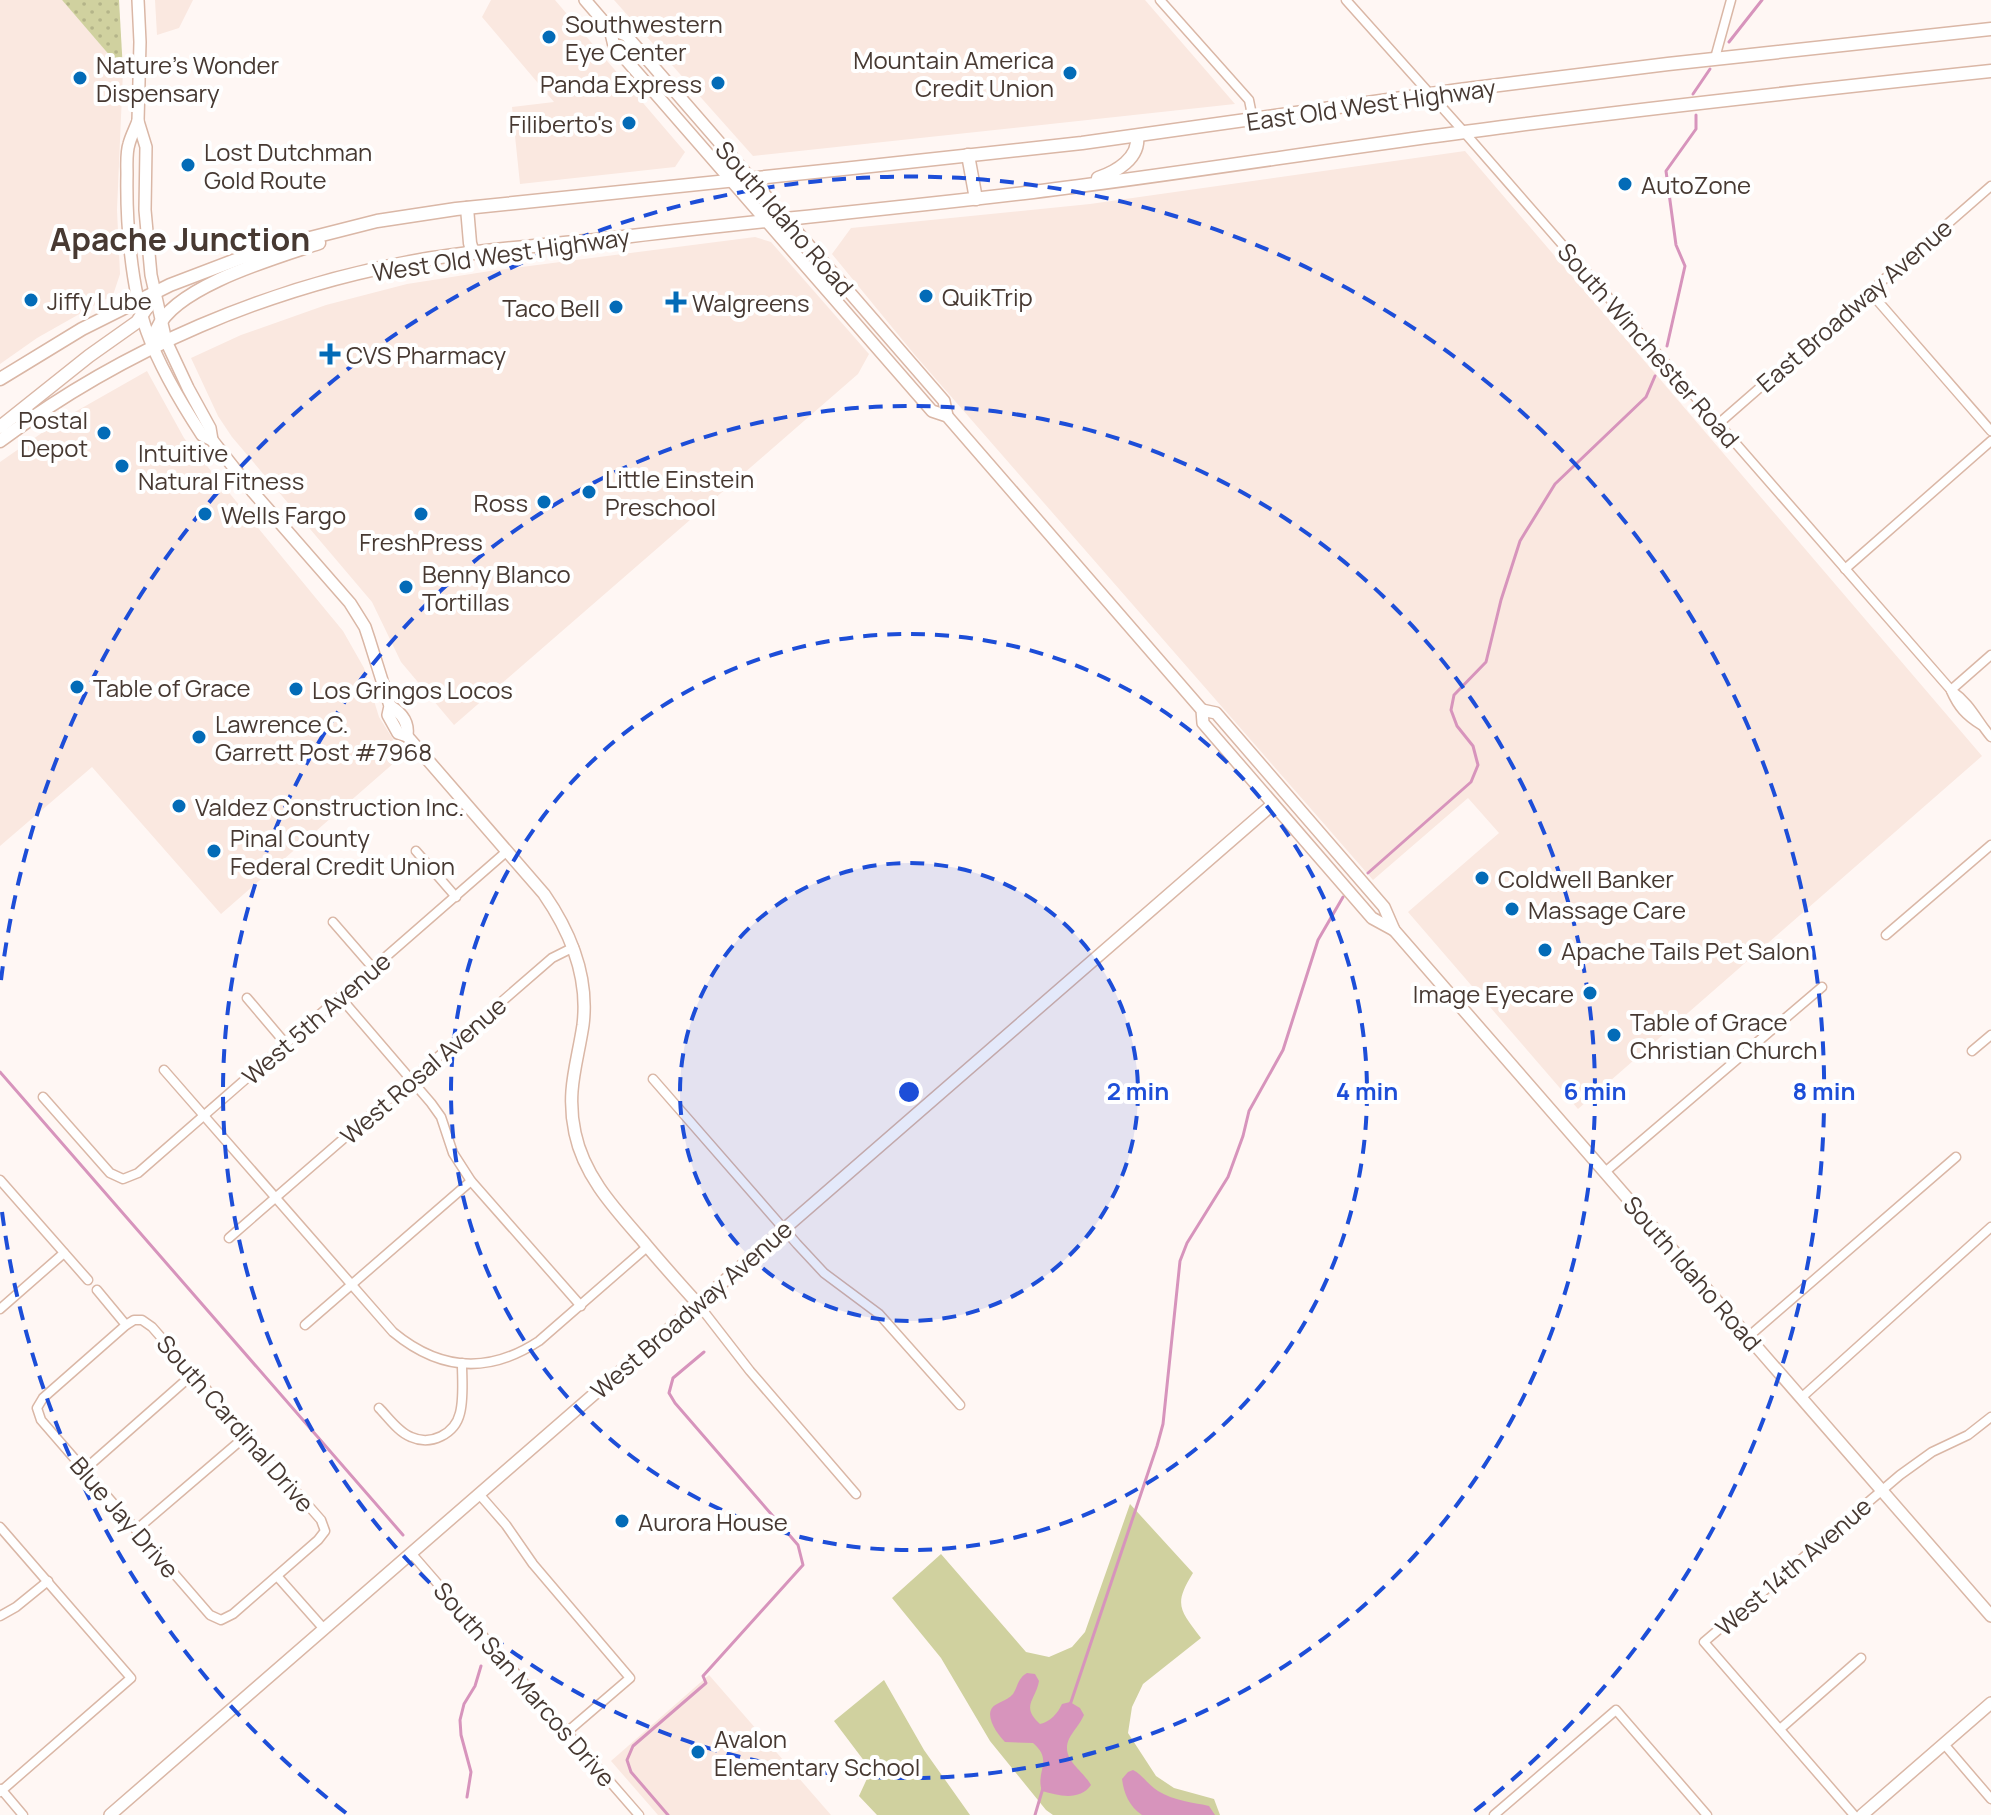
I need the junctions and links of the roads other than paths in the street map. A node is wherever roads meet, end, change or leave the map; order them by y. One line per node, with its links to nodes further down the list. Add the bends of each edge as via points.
1 (138, 0): 12 (main road)
2 (585, 0): 6 (main road, South Idaho Road)
3 (1160, 0): 11 (street, via 1249,100)
4 (1346, 0): 10 (street, South Winchester Road)
5 (1731, 0): 8 (street)
6 (610, 29): 16 (main road, South Idaho Road, via 626,35); 17 (main road, South Idaho Road, via 614,46)
7 (1991, 29): 8 (main road, East Old West Highway)
8 (1715, 58): 10 (main road, East Old West Highway)
9 (1991, 71): 13 (main road, East Old West Highway)
10 (1430, 94): 11 (main road, East Old West Highway); 13 (street, South Winchester Road)
11 (1253, 120): 14 (main road, East Old West Highway)
12 (138, 121): 26 (main road, via 146,147 145,210); 28 (main road, via 129,145 126,198)
13 (1464, 132): 19 (main road, East Old West Highway); 35 (street, South Winchester Road)
14 (1137, 136): 15 (main road, East Old West Highway); 19 (main road, via 1136,150 1119,169)
15 (968, 155): 16 (main road, East Old West Highway); 20 (main road)
16 (750, 178): 17 (main road, West Old West Highway); 22 (main road, South Idaho Road)
17 (731, 180): 21 (main road, West Old West Highway); 23 (main road, South Idaho Road)
18 (1991, 186): 27 (street, East Broadway Avenue)
19 (1072, 187): 20 (main road, East Old West Highway)
20 (976, 199): 22 (main road, East Old West Highway)
21 (467, 208): 24 (main road, West Old West Highway); 25 (main road)
22 (785, 218): 23 (main road, East Old West Highway); 34 (main road, South Idaho Road, via 944,401)
23 (766, 220): 25 (main road, West Old West Highway); 34 (main road, South Idaho Road, via 932,411)
24 (354, 226): 26 (main road, West Old West Highway, via 241,258); 30 (main road, via 345,234 221,278)
25 (473, 253): 31 (main road, West Old West Highway, via 337,279)
26 (154, 292): 28 (main road, West Old West Highway); 29 (main road); 30 (main road)
27 (1870, 292): 35 (street, East Broadway Avenue); 37 (street)
28 (138, 299): 29 (main road); 33 (main road, West Old West Highway)
29 (142, 316): 32 (main road); 36 (main road)
30 (161, 321): 31 (main road); 32 (main road)
31 (166, 341): 32 (main road, West Old West Highway); 38 (main road)
32 (153, 347): 38 (main road, via 191,418); 39 (main road, West Old West Highway, via 70,392)
33 (0, 379)
34 (947, 416): 44 (main road, South Idaho Road)
35 (1717, 425): 41 (street, South Winchester Road)
36 (0, 427)
37 (1991, 431)
38 (212, 440): 49 (main road, via 350,603 365,627 390,706 388,715 398,733 407,736)
39 (0, 441)
40 (1991, 441): 41 (street)
41 (1845, 569): 43 (street, South Winchester Road)
42 (1991, 655): 43 (street)
43 (1951, 690): 45 (street, South Winchester Road, via 1956,705)
44 (1202, 710): 46 (main road, South Idaho Road, via 1203,723); 52 (main road, South Idaho Road, via 1216,713 1384,907)
45 (1991, 737)
46 (1273, 804): 52 (main road, South Idaho Road, via 1372,918); 73 (main road, West Broadway Avenue)
47 (1991, 845): 53 (street)
48 (416, 851): 50 (street)
49 (506, 852): 50 (street, West 5th Avenue); 54 (main road, via 544,894)
50 (456, 897): 55 (street, West 5th Avenue)
51 (333, 922): 55 (street)
52 (1394, 930): 68 (main road, South Idaho Road)
53 (1886, 935)
54 (574, 947): 63 (street, West Rosal Avenue, via 552,958); 75 (main road, via 584,991 571,1086 575,1134 600,1191)
55 (373, 968): 57 (street, West 5th Avenue)
56 (1822, 987): 68 (street)
57 (340, 997): 60 (street, West 5th Avenue); 63 (street)
58 (247, 998): 60 (street)
59 (1991, 1035): 61 (street)
60 (286, 1044): 66 (street, West 5th Avenue)
61 (1972, 1051)
62 (164, 1070): 66 (street)
63 (412, 1079): 70 (street, via 441,1117 453,1153); 71 (street, West Rosal Avenue)
64 (653, 1079): 73 (street)
65 (43, 1097): 66 (street, West 5th Avenue, via 110,1173 123,1179 138,1173)
66 (204, 1116): 71 (street)
67 (1956, 1157): 85 (street)
68 (1605, 1172): 85 (main road, South Idaho Road)
69 (0, 1180): 76 (street)
70 (471, 1181): 78 (street); 81 (street)
71 (275, 1198): 74 (street, West Rosal Avenue); 78 (street)
72 (1991, 1227): 88 (street)
73 (784, 1229): 80 (main road, West Broadway Avenue); 89 (street, via 824,1273 879,1314)
74 (229, 1238)
75 (647, 1247): 80 (main road); 81 (street)
76 (64, 1253): 77 (street); 82 (street)
77 (88, 1280)
78 (351, 1285): 84 (street); 86 (street, via 410,1346)
79 (97, 1290): 83 (street, South Cardinal Drive)
80 (698, 1304): 95 (main road, West Broadway Avenue); 96 (street)
81 (581, 1306): 86 (street, via 522,1352 482,1364)
82 (0, 1309)
83 (126, 1325): 87 (street, South Cardinal Drive, via 142,1320 152,1327); 93 (street, Blue Jay Drive, via 37,1408 41,1420)
84 (305, 1325)
85 (1748, 1337): 88 (main road, South Idaho Road)
86 (462, 1363): 90 (street, via 461,1410 446,1434 411,1438)
87 (193, 1374): 92 (street, South Cardinal Drive); 93 (street)
88 (1801, 1398): 94 (main road, South Idaho Road)
89 (960, 1405)
90 (379, 1408)
91 (1991, 1417): 94 (street, West 14th Avenue, via 1922,1458)
92 (247, 1435): 98 (street); 100 (street, South Cardinal Drive, via 325,1531)
93 (84, 1470): 98 (street, Blue Jay Drive)
94 (1882, 1490): 103 (main road, South Idaho Road); 107 (street, West 14th Avenue, via 1704,1642)
95 (479, 1494): 99 (main road, West Broadway Avenue); 108 (street, via 630,1678)
96 (856, 1494)
97 (0, 1527): 101 (street)
98 (136, 1530): 100 (street, Blue Jay Drive, via 210,1615 221,1620)
99 (411, 1553): 104 (main road, West Broadway Avenue); 108 (street, South San Marcos Drive)
100 (277, 1576): 104 (street)
101 (48, 1581): 102 (street); 110 (street, via 131,1678)
102 (0, 1616)
103 (1991, 1616)
104 (324, 1629): 113 (main road, West Broadway Avenue)
105 (1861, 1658): 107 (street)
106 (1991, 1703): 109 (main road)
107 (1780, 1729): 117 (street)
108 (567, 1732): 114 (street, South San Marcos Drive)
109 (1944, 1744): 111 (street); 118 (main road)
110 (1, 1790): 112 (street)
111 (1991, 1799)
112 (23, 1815)
113 (110, 1815)
114 (639, 1815)
115 (1494, 1815): 116 (street, via 1616,1710)
116 (1707, 1815)
117 (1854, 1815)
118 (1862, 1815)

